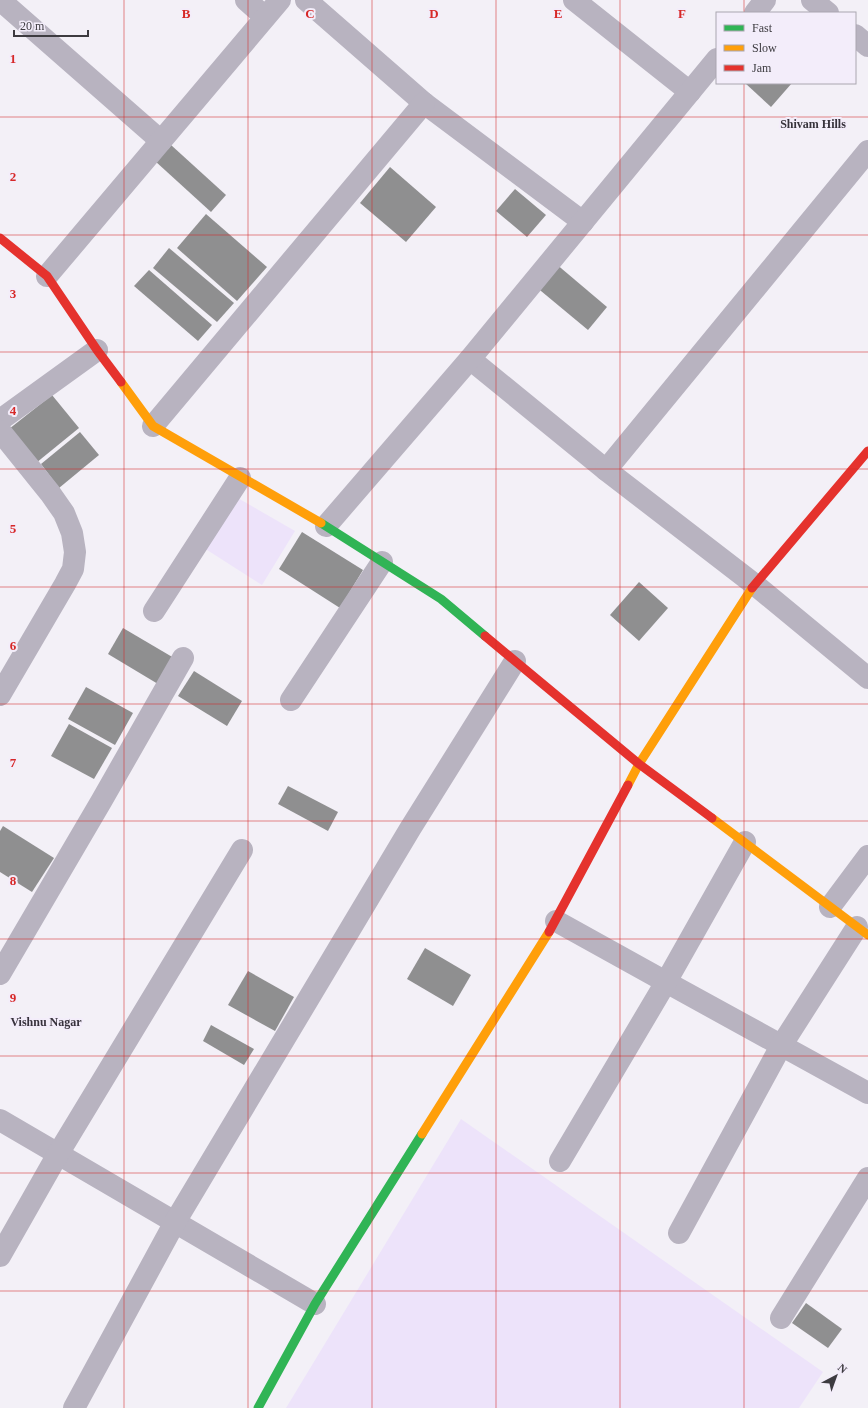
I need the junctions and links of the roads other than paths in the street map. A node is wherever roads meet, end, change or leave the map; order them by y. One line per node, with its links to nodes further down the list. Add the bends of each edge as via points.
1 (0, 0): 16 (street)
2 (246, 0): 10 (street)
3 (280, 0): 10 (street)
4 (306, 0): 15 (street)
5 (574, 0): 14 (street)
6 (765, 0): 8 (street)
7 (812, 0): 9 (street)
8 (756, 12)
9 (827, 12)
10 (265, 17): 16 (street)
11 (856, 36): 12 (street)
12 (868, 46)
13 (716, 60): 14 (street)
14 (690, 92): 18 (street)
15 (424, 103): 18 (street); 24 (street)
16 (161, 141): 20 (street)
17 (868, 151): 27 (street)
18 (583, 222): 22 (street)
19 (0, 238): 20 (street)
20 (47, 276): 21 (street)
21 (97, 350): 23 (street); 24 (street)
22 (470, 358): 27 (street); 29 (street)
23 (0, 420)
24 (153, 426): 28 (street)
25 (0, 431): 36 (street, via 64,513 76,552 73,569)
26 (868, 451): 31 (street)
27 (606, 470): 31 (street)
28 (240, 478): 29 (street); 32 (street)
29 (326, 526): 30 (street)
30 (382, 562): 34 (street, via 441,599); 37 (street)
31 (754, 584): 35 (street); 38 (street)
32 (154, 611)
33 (183, 658): 45 (street)
34 (515, 661): 38 (street); 53 (street, via 410,829)
35 (868, 678)
36 (0, 695)
37 (291, 700)
38 (639, 764): 39 (street); 43 (street)
39 (744, 842): 42 (street); 46 (street)
40 (242, 850): 50 (street)
41 (868, 856): 42 (street)
42 (830, 907): 44 (street)
43 (556, 921): 46 (street); 56 (street)
44 (862, 931): 47 (street)
45 (0, 974)
46 (666, 982): 47 (street); 51 (street)
47 (781, 1046): 48 (street); 54 (street)
48 (868, 1093)
49 (0, 1120): 50 (street)
50 (58, 1154): 53 (street); 55 (street)
51 (560, 1161)
52 (868, 1178): 57 (street)
53 (176, 1222): 56 (street); 58 (street)
54 (679, 1233)
55 (0, 1256)
56 (315, 1304): 59 (street)
57 (781, 1318)
58 (74, 1408)
59 (258, 1408)

